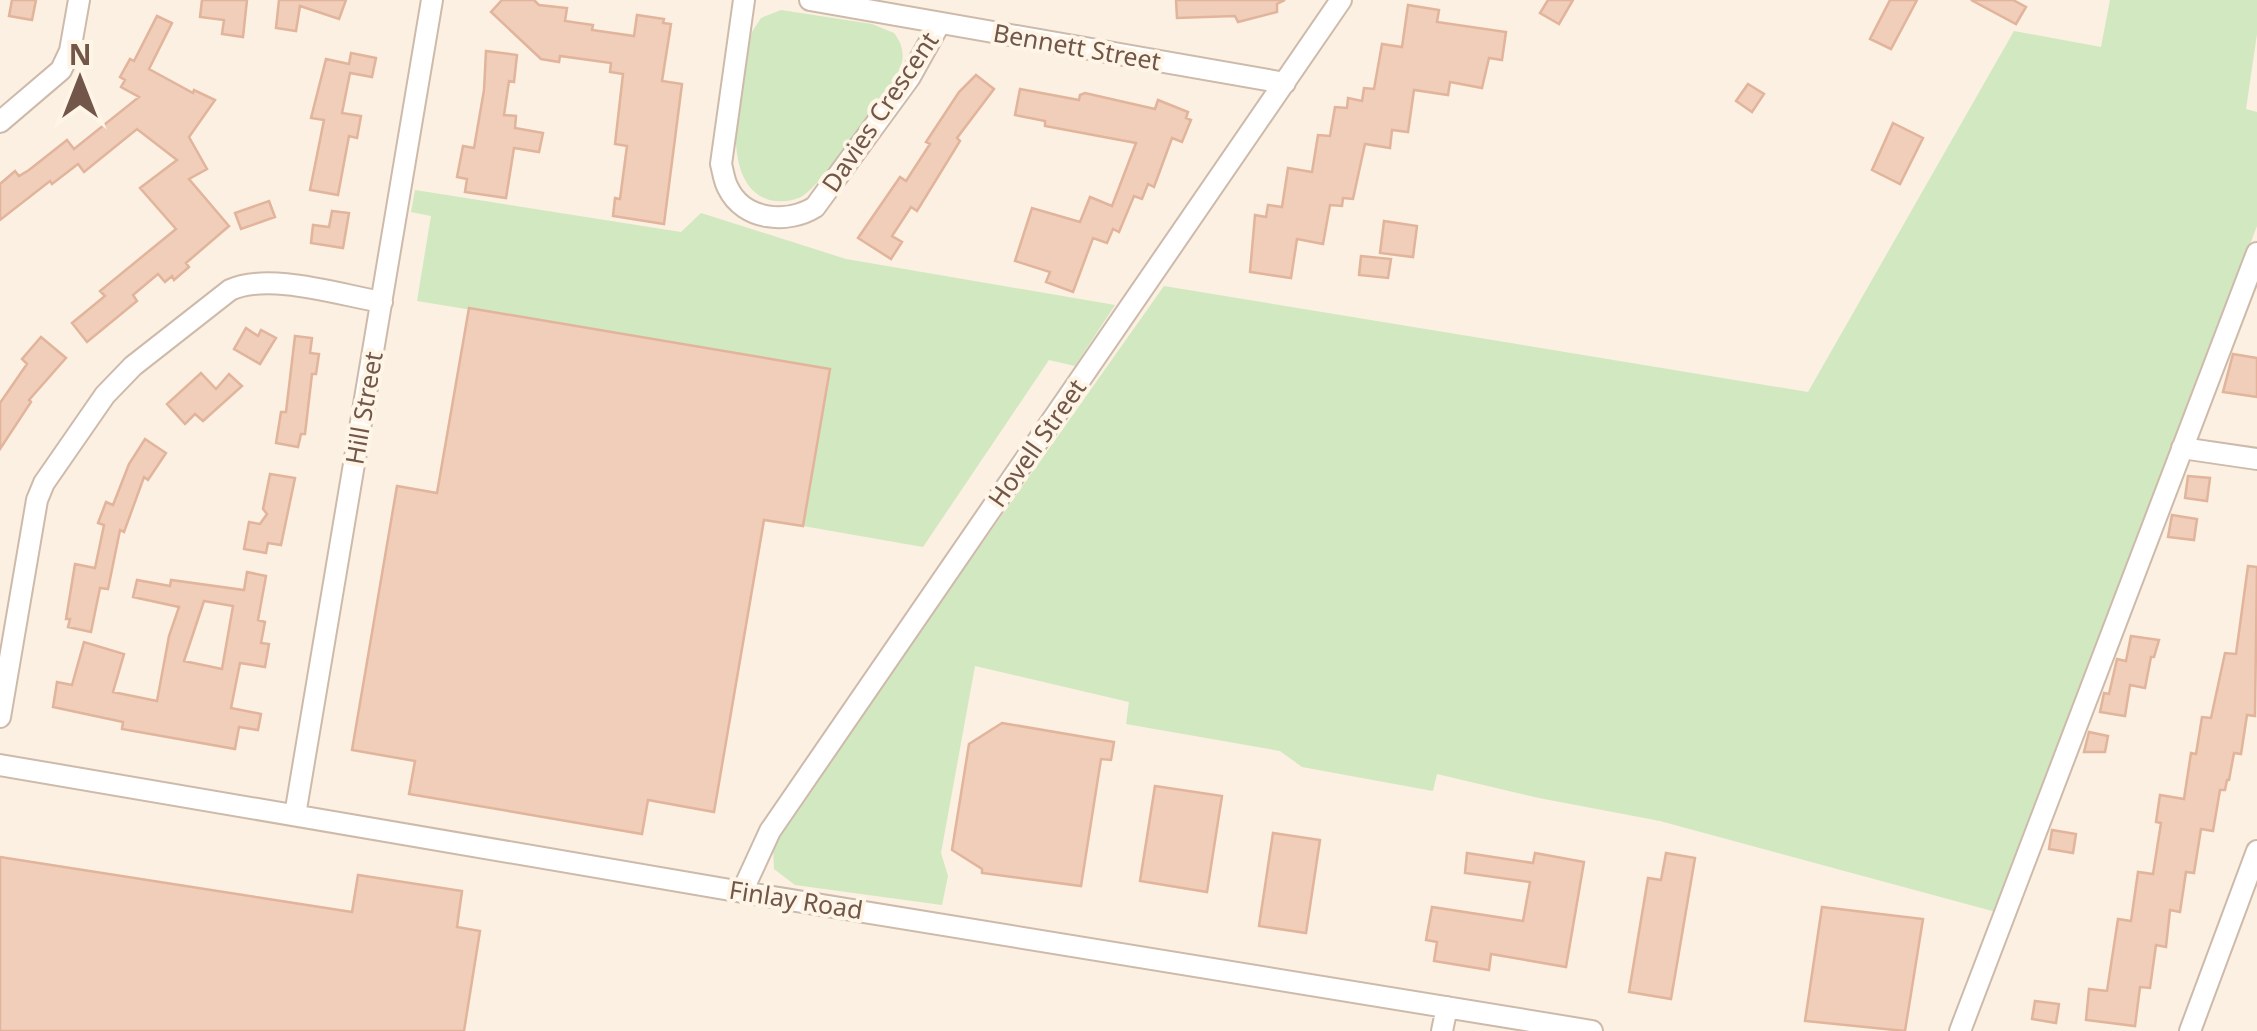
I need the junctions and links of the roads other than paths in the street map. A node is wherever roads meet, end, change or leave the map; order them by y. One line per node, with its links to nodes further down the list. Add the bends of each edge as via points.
1 (80, 0): 9 (street, via 60,70)
2 (432, 0): 11 (street, Hill Street)
3 (744, 0): 7 (street, Davies Crescent, via 721,164 728,190 770,218 796,218 815,208 910,77)
4 (810, 0): 6 (street, Bennett Street)
5 (1340, 0): 8 (street, Hovell Street)
6 (866, 5): 7 (street, Bennett Street)
7 (940, 23): 8 (street, Bennett Street)
8 (1285, 83): 18 (street, Hovell Street, via 770,831)
9 (0, 122)
10 (2257, 253): 12 (street)
11 (382, 302): 14 (street, via 246,283 133,366 105,395 37,500); 16 (street, Hill Street)
12 (2182, 448): 13 (street); 22 (street)
13 (2257, 459)
14 (0, 717)
15 (0, 765): 16 (street, Finlay Road)
16 (295, 815): 18 (street, Finlay Road)
17 (2257, 851): 23 (street)
18 (742, 892): 19 (street, Finlay Road)
19 (1446, 1006): 20 (street); 21 (street, Finlay Road)
20 (1442, 1031)
21 (1592, 1031)
22 (1960, 1031)
23 (2190, 1031)

